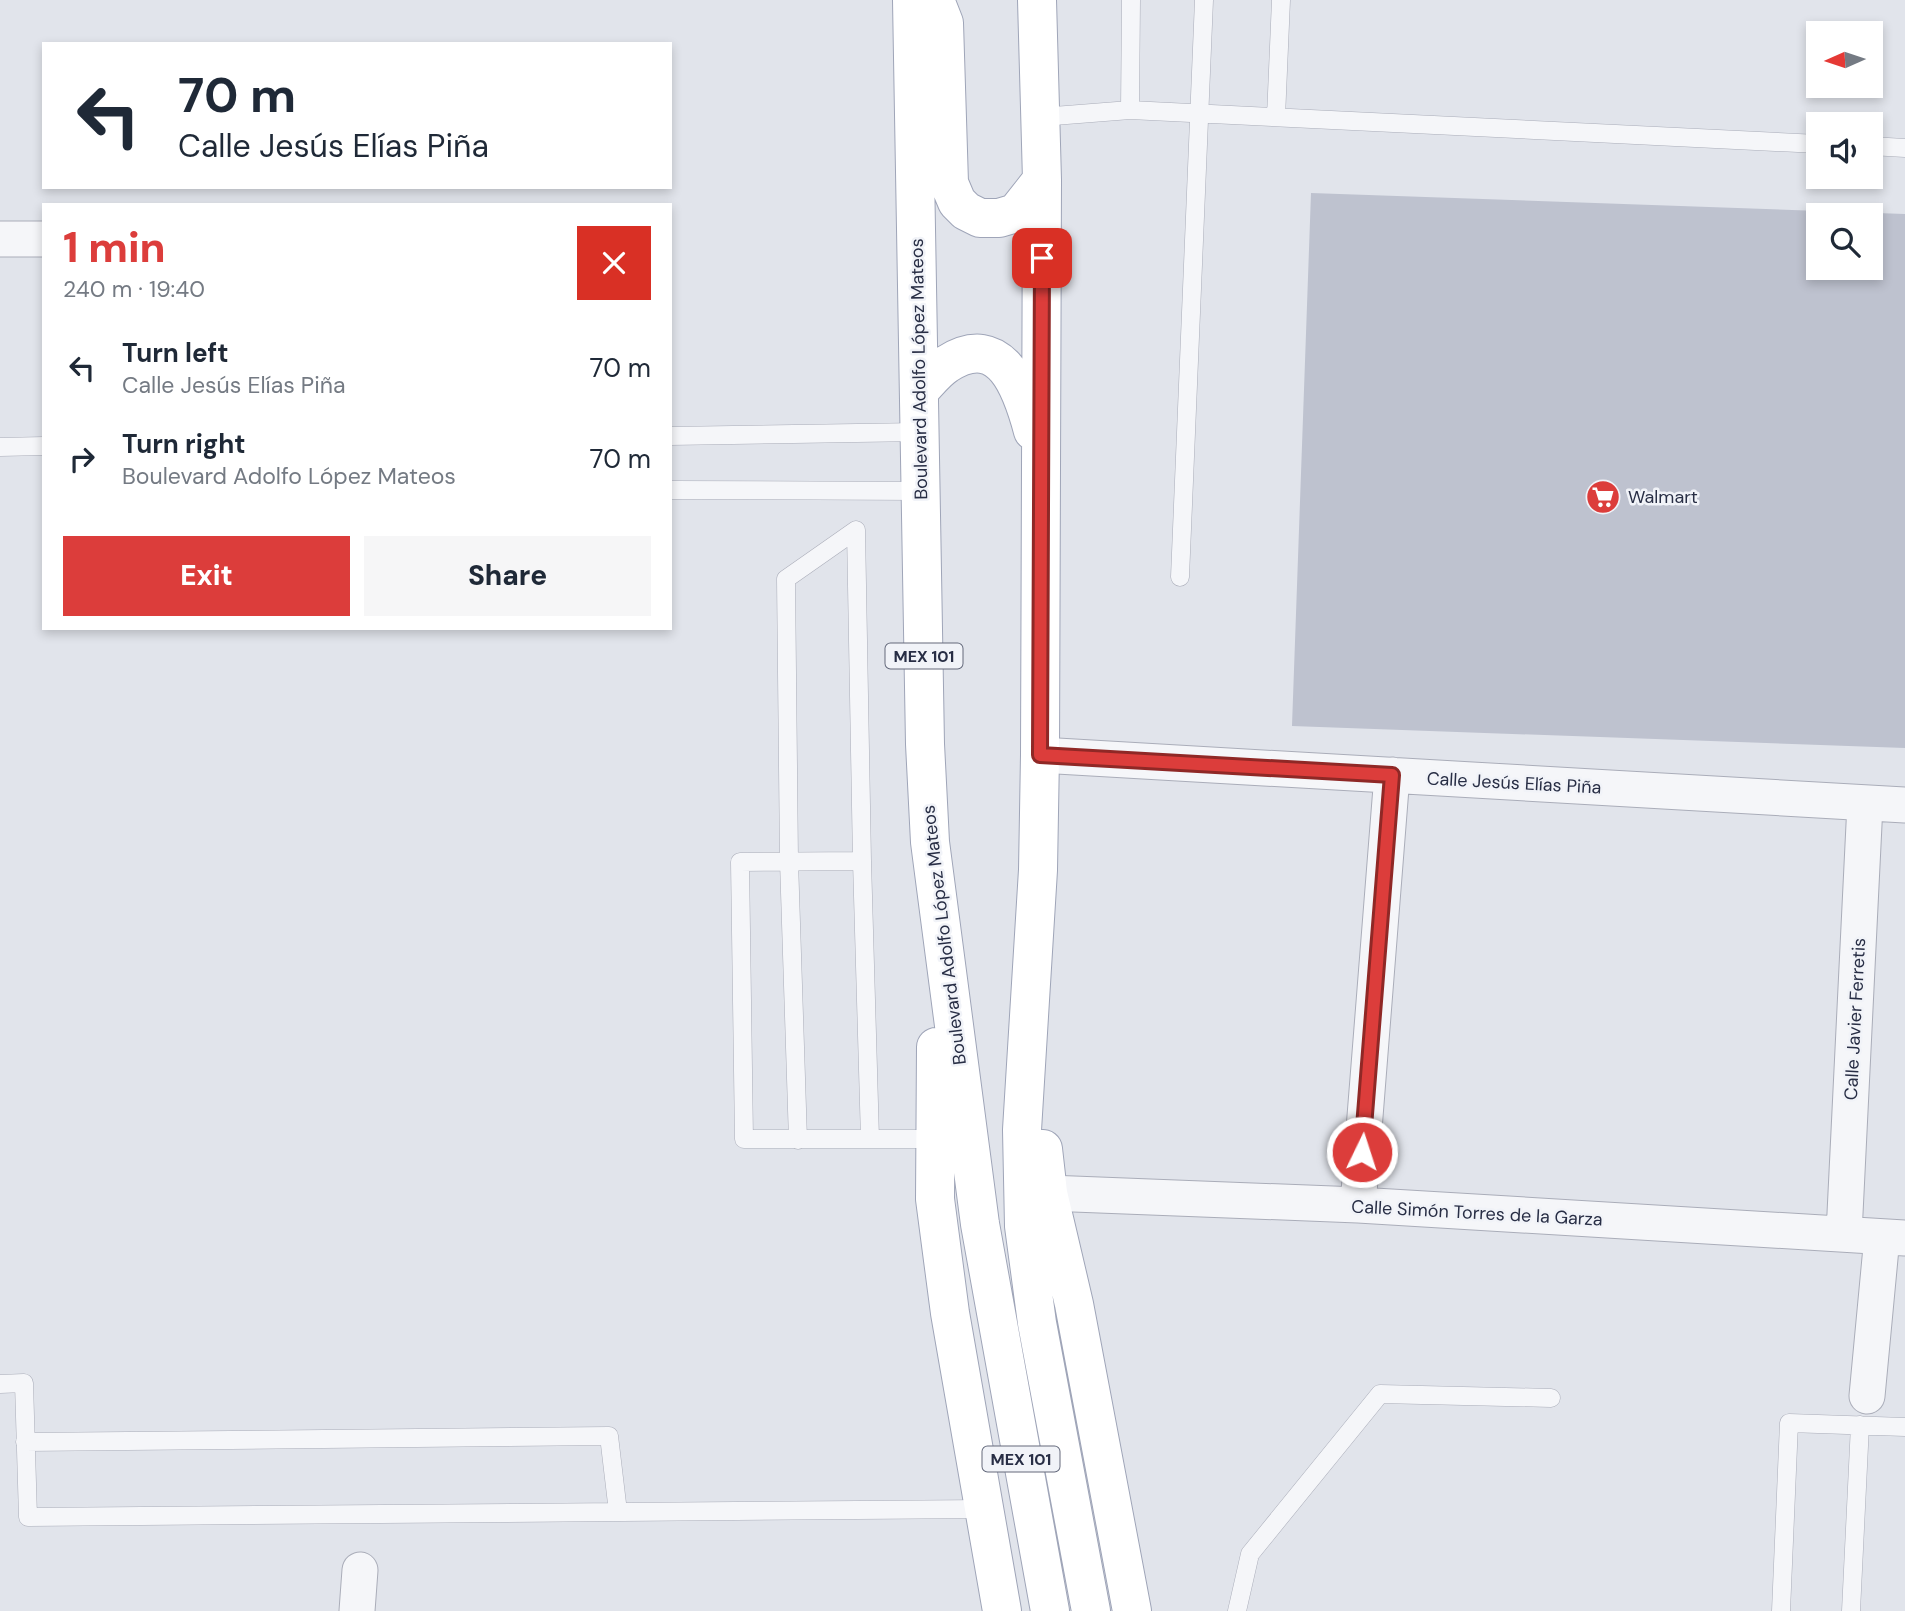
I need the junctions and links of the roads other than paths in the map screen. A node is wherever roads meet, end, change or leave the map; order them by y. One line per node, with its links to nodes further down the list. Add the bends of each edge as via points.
1 (912, 0): 17 (main road, Boulevard Adolfo López Mateos / MEX 101)
2 (935, 0): 14 (main road, via 944,23 949,183 957,202 980,218 999,218 1016,213)
3 (1037, 0): 9 (main road, MEX 101)
4 (1131, 0): 7 (lane)
5 (1204, 0): 8 (lane)
6 (1281, 0): 10 (lane)
7 (1130, 110): 8 (lane); 9 (lane)
8 (1200, 113): 10 (lane); 25 (lane)
9 (1041, 117): 14 (main road, MEX 101)
10 (1276, 117): 11 (lane)
11 (1806, 143)
12 (1883, 147): 13 (lane)
13 (1905, 148)
14 (1042, 180): 22 (main road, MEX 101)
15 (0, 239): 16 (street)
16 (42, 239)
17 (920, 390): 18 (main road, Boulevard Adolfo López Mateos / MEX 101); 22 (main road, via 946,364 971,354 1003,363 1023,392)
18 (920, 432): 19 (lane); 24 (main road, Boulevard Adolfo López Mateos / MEX 101)
19 (672, 436)
20 (42, 446): 21 (lane)
21 (0, 447)
22 (1043, 464): 26 (main road, MEX 101)
23 (672, 490): 24 (lane)
24 (921, 491): 30 (main road, Boulevard Adolfo López Mateos / MEX 101)
25 (1180, 577)
26 (1040, 755): 27 (street, Calle Jesús Elías Piña); 33 (main road, MEX 101)
27 (1392, 775): 28 (street, Calle Jesús Elías Piña); 38 (street)
28 (1865, 804): 29 (street, Calle Jesús Elías Piña); 39 (street, Calle Javier Ferretis)
29 (1905, 806)
30 (930, 842): 35 (main road); 51 (main road, Boulevard Adolfo López Mateos / MEX 101, via 992,1307)
31 (862, 861): 32 (lane); 32 (lane, via 856,530 786,579); 34 (lane)
32 (789, 862): 36 (lane); 36 (lane, via 740,862 744,1139)
33 (1029, 1018): 37 (main road); 52 (main road, MEX 101, via 1022,1130 1023,1212 1037,1323)
34 (870, 1139): 35 (lane); 36 (lane)
35 (937, 1139): 46 (main road, via 935,1199)
36 (798, 1140)
37 (1048, 1192): 38 (street, Calle Simón Torres de la Garza); 53 (main road)
38 (1358, 1205): 39 (street, Calle Simón Torres de la Garza)
39 (1844, 1234): 40 (street, Calle Simón Torres de la Garza)
40 (1894, 1238): 43 (street)
41 (0, 1384): 45 (lane, via 23,1383)
42 (1551, 1398): 54 (lane, via 1380,1394 1251,1553)
43 (1864, 1411): 44 (lane); 55 (lane, via 1788,1423); 56 (lane)
44 (1905, 1427)
45 (26, 1442): 47 (lane, via 609,1436); 47 (lane, via 28,1517)
46 (985, 1509): 47 (lane); 50 (main road)
47 (618, 1512)
48 (360, 1570): 49 (street)
49 (357, 1611)
50 (1002, 1611)
51 (1049, 1611)
52 (1091, 1611)
53 (1132, 1611)
54 (1237, 1611)
55 (1781, 1611)
56 (1852, 1611)

